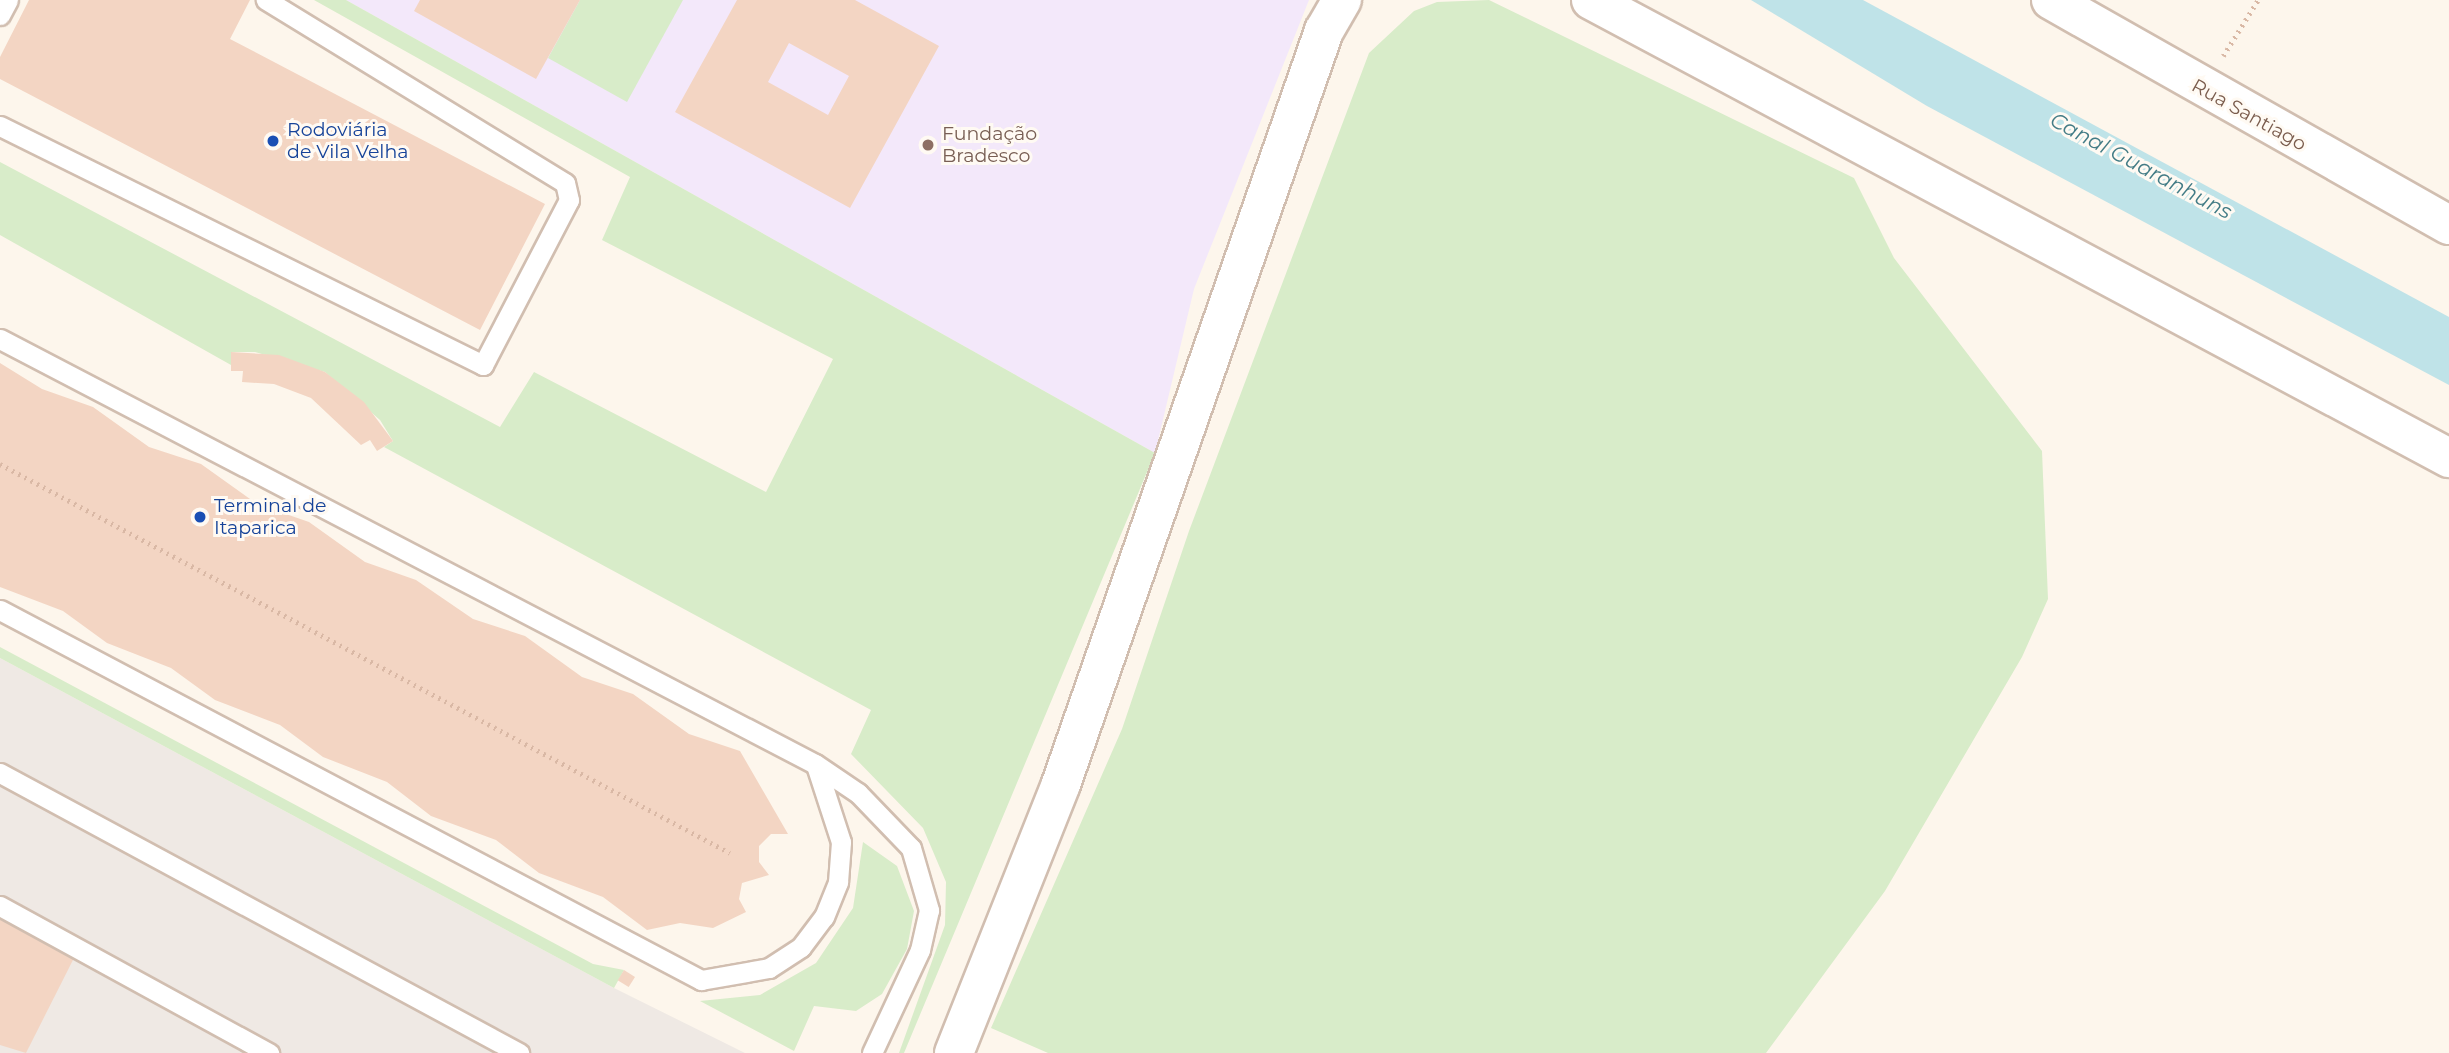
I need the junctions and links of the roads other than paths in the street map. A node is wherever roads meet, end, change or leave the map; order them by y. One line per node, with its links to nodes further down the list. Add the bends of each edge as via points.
1 (8, 0): 6 (lane)
2 (266, 0): 7 (lane, via 565,183 569,200 483,365)
3 (1342, 0): 18 (street, via 1324,31 1065,771)
4 (1591, 0): 10 (street)
5 (2051, 0): 8 (street, Rua Santiago)
6 (0, 15)
7 (0, 126)
8 (2449, 225)
9 (0, 339): 12 (lane)
10 (2449, 458)
11 (0, 610): 12 (lane, via 701,980 769,968 801,947 824,917 838,882 841,842)
12 (815, 764): 17 (lane, via 896,830 911,848 927,890 920,950)
13 (0, 774): 16 (lane)
14 (0, 906): 15 (lane)
15 (269, 1053)
16 (519, 1053)
17 (872, 1053)
18 (954, 1053)

